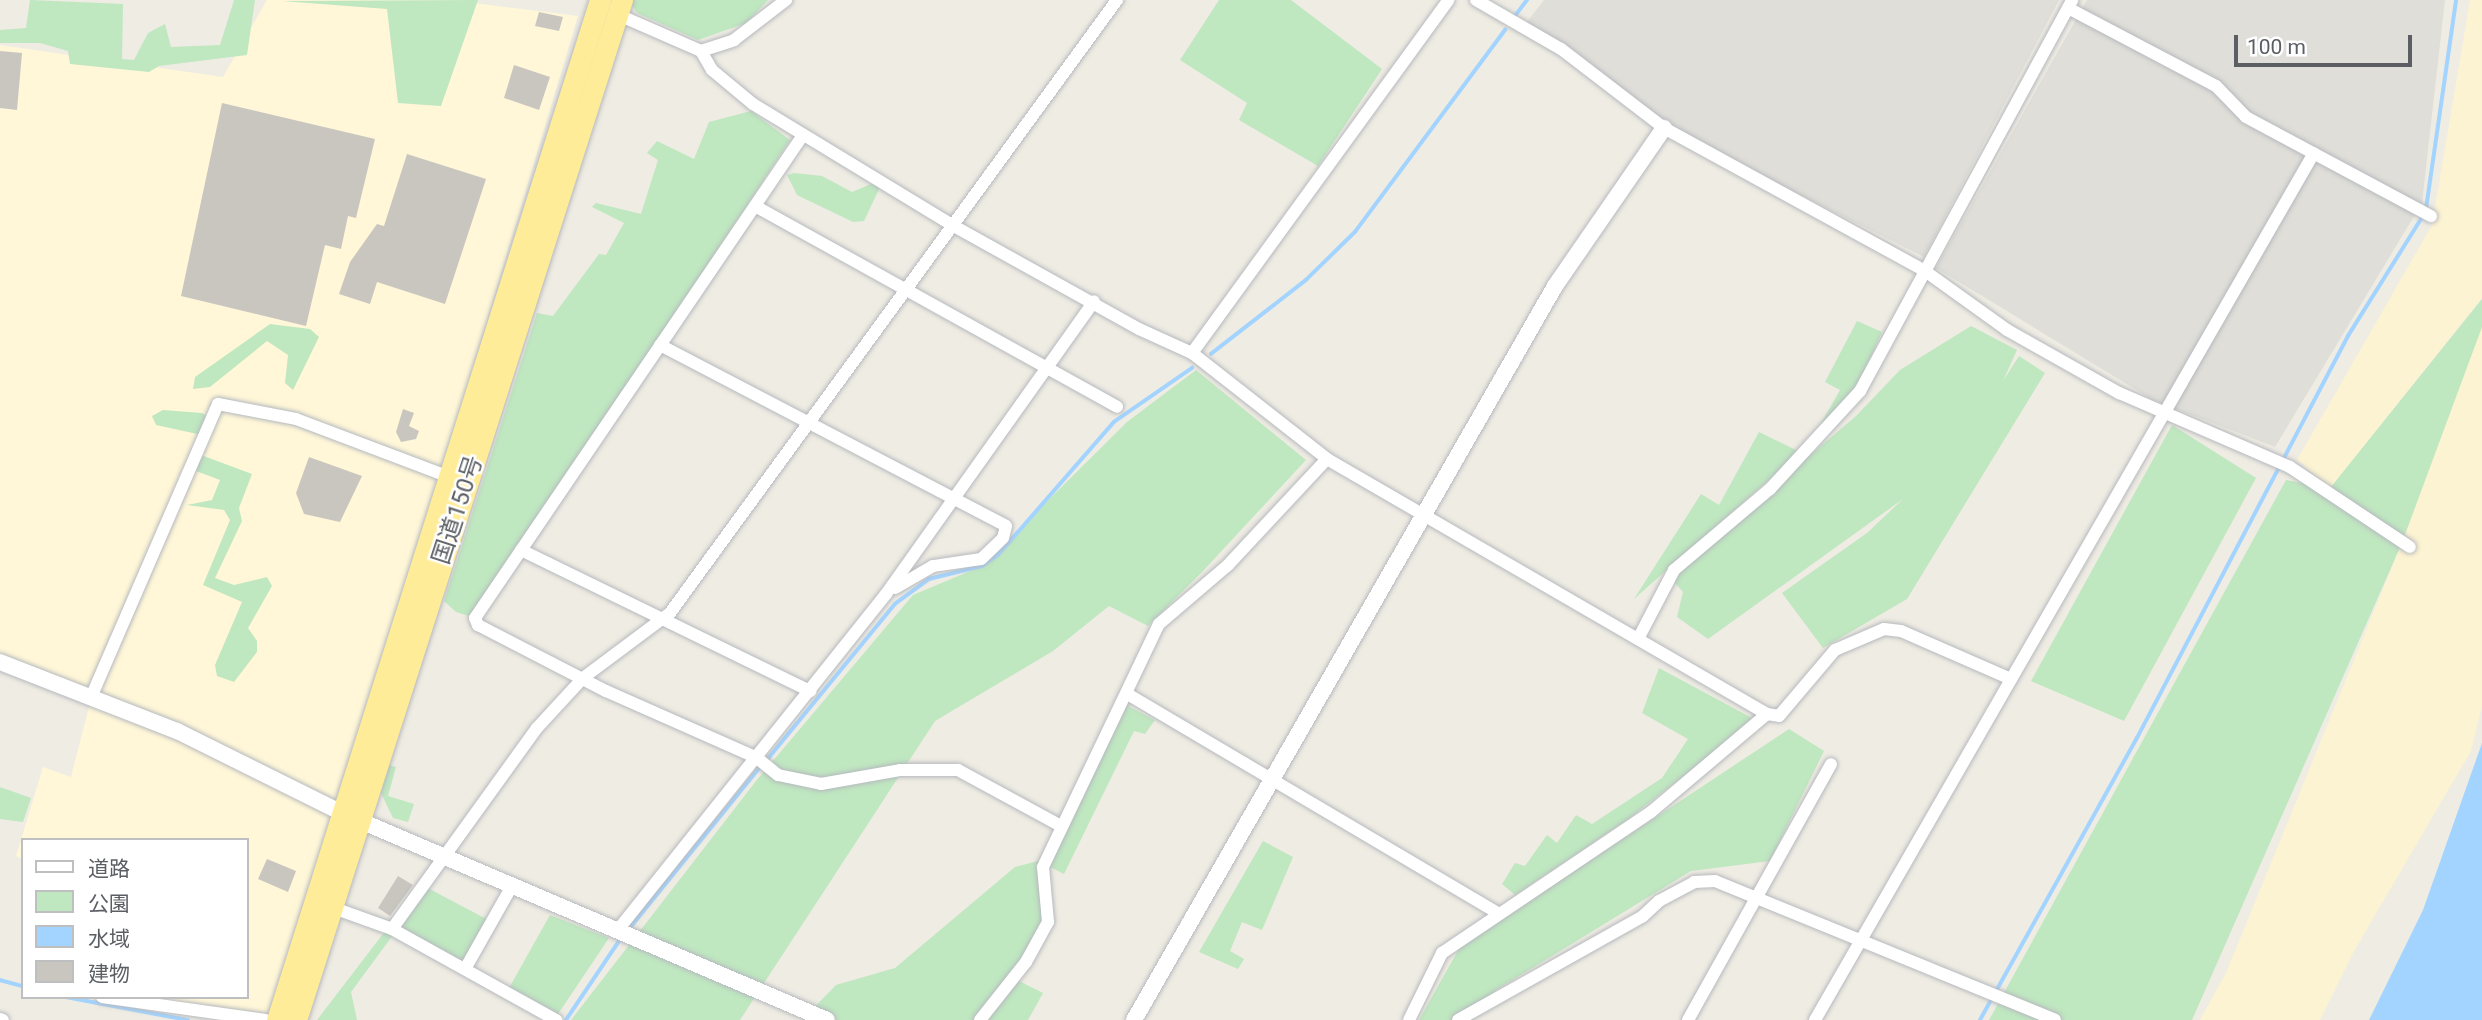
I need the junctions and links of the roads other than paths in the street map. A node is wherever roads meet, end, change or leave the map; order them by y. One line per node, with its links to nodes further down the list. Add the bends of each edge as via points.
1 (786, 0): 8 (street, via 734,40)
2 (1117, 0): 14 (street)
3 (1448, 0): 19 (street)
4 (1476, 0): 9 (street, via 1560,50)
5 (594, 2): 7 (street); 25 (highway, 国道150号)
6 (2070, 4): 11 (street, via 2216,86 2246,117); 15 (street)
7 (619, 8): 8 (street); 25 (highway, 国道150号)
8 (701, 51): 10 (street, via 734,89)
9 (1664, 128): 15 (street); 27 (street, via 1555,286)
10 (803, 135): 12 (street); 14 (street)
11 (2314, 153): 13 (street); 22 (street)
12 (755, 206): 16 (street); 18 (street)
13 (2431, 215)
14 (952, 225): 16 (street); 17 (street)
15 (1925, 271): 22 (street, via 2007,330); 32 (street, via 1860,391 1770,489 1674,570)
16 (905, 290): 20 (street); 23 (street)
17 (1094, 301): 19 (street, via 1139,329); 20 (street)
18 (660, 345): 23 (street); 29 (street)
19 (1192, 353): 24 (street)
20 (1047, 368): 21 (street); 26 (street)
21 (1117, 407)
22 (2164, 412): 28 (street, via 2290,467); 35 (street)
23 (808, 422): 26 (street); 31 (street)
24 (1327, 459): 27 (street); 38 (street, via 1228,565 1159,624)
25 (457, 480): 37 (street, via 296,419 218,404); 43 (highway, 国道150号)
26 (954, 499): 30 (street); 30 (street, via 1006,526 1003,538 981,559 933,566)
27 (1422, 515): 32 (street); 42 (street)
28 (2410, 547)
29 (521, 550): 31 (street); 34 (street, via 475,618 478,625)
30 (886, 594): 36 (street)
31 (661, 620): 34 (street); 36 (street)
32 (1638, 639): 39 (street)
33 (0, 662): 37 (street)
34 (583, 678): 40 (street); 45 (street, via 537,728)
35 (2011, 679): 39 (street, via 1901,631 1884,629 1836,650 1779,716); 52 (street)
36 (810, 691): 40 (street)
37 (92, 695): 43 (street)
38 (1129, 695): 42 (street); 44 (street)
39 (1767, 714): 49 (street, via 1651,812)
40 (757, 758): 44 (street, via 800,783 821,784 900,770 958,770); 51 (street)
41 (1830, 764): 47 (street)
42 (1272, 779): 49 (street); 61 (street)
43 (350, 816): 45 (street); 48 (highway, 国道150号); 56 (highway, 国道150号)
44 (1061, 826): 60 (street, via 1042,867 1048,922 1026,962)
45 (447, 855): 46 (street); 50 (street)
46 (512, 886): 51 (street); 53 (street)
47 (1758, 897): 52 (street); 63 (street, via 1715,881 1694,883); 64 (street)
48 (331, 907): 50 (street); 57 (highway, 国道150号)
49 (1497, 913): 62 (street, via 1442,953)
50 (393, 929): 53 (street)
51 (623, 933): 59 (street)
52 (1861, 940): 65 (street); 66 (street)
53 (465, 969): 58 (street)
54 (116, 999): 55 (street)
55 (265, 1020)
56 (277, 1020)
57 (296, 1020)
58 (556, 1020)
59 (827, 1020)
60 (980, 1020)
61 (1134, 1020)
62 (1409, 1020)
63 (1458, 1020)
64 (1688, 1020)
65 (1815, 1020)
66 (2055, 1020)

